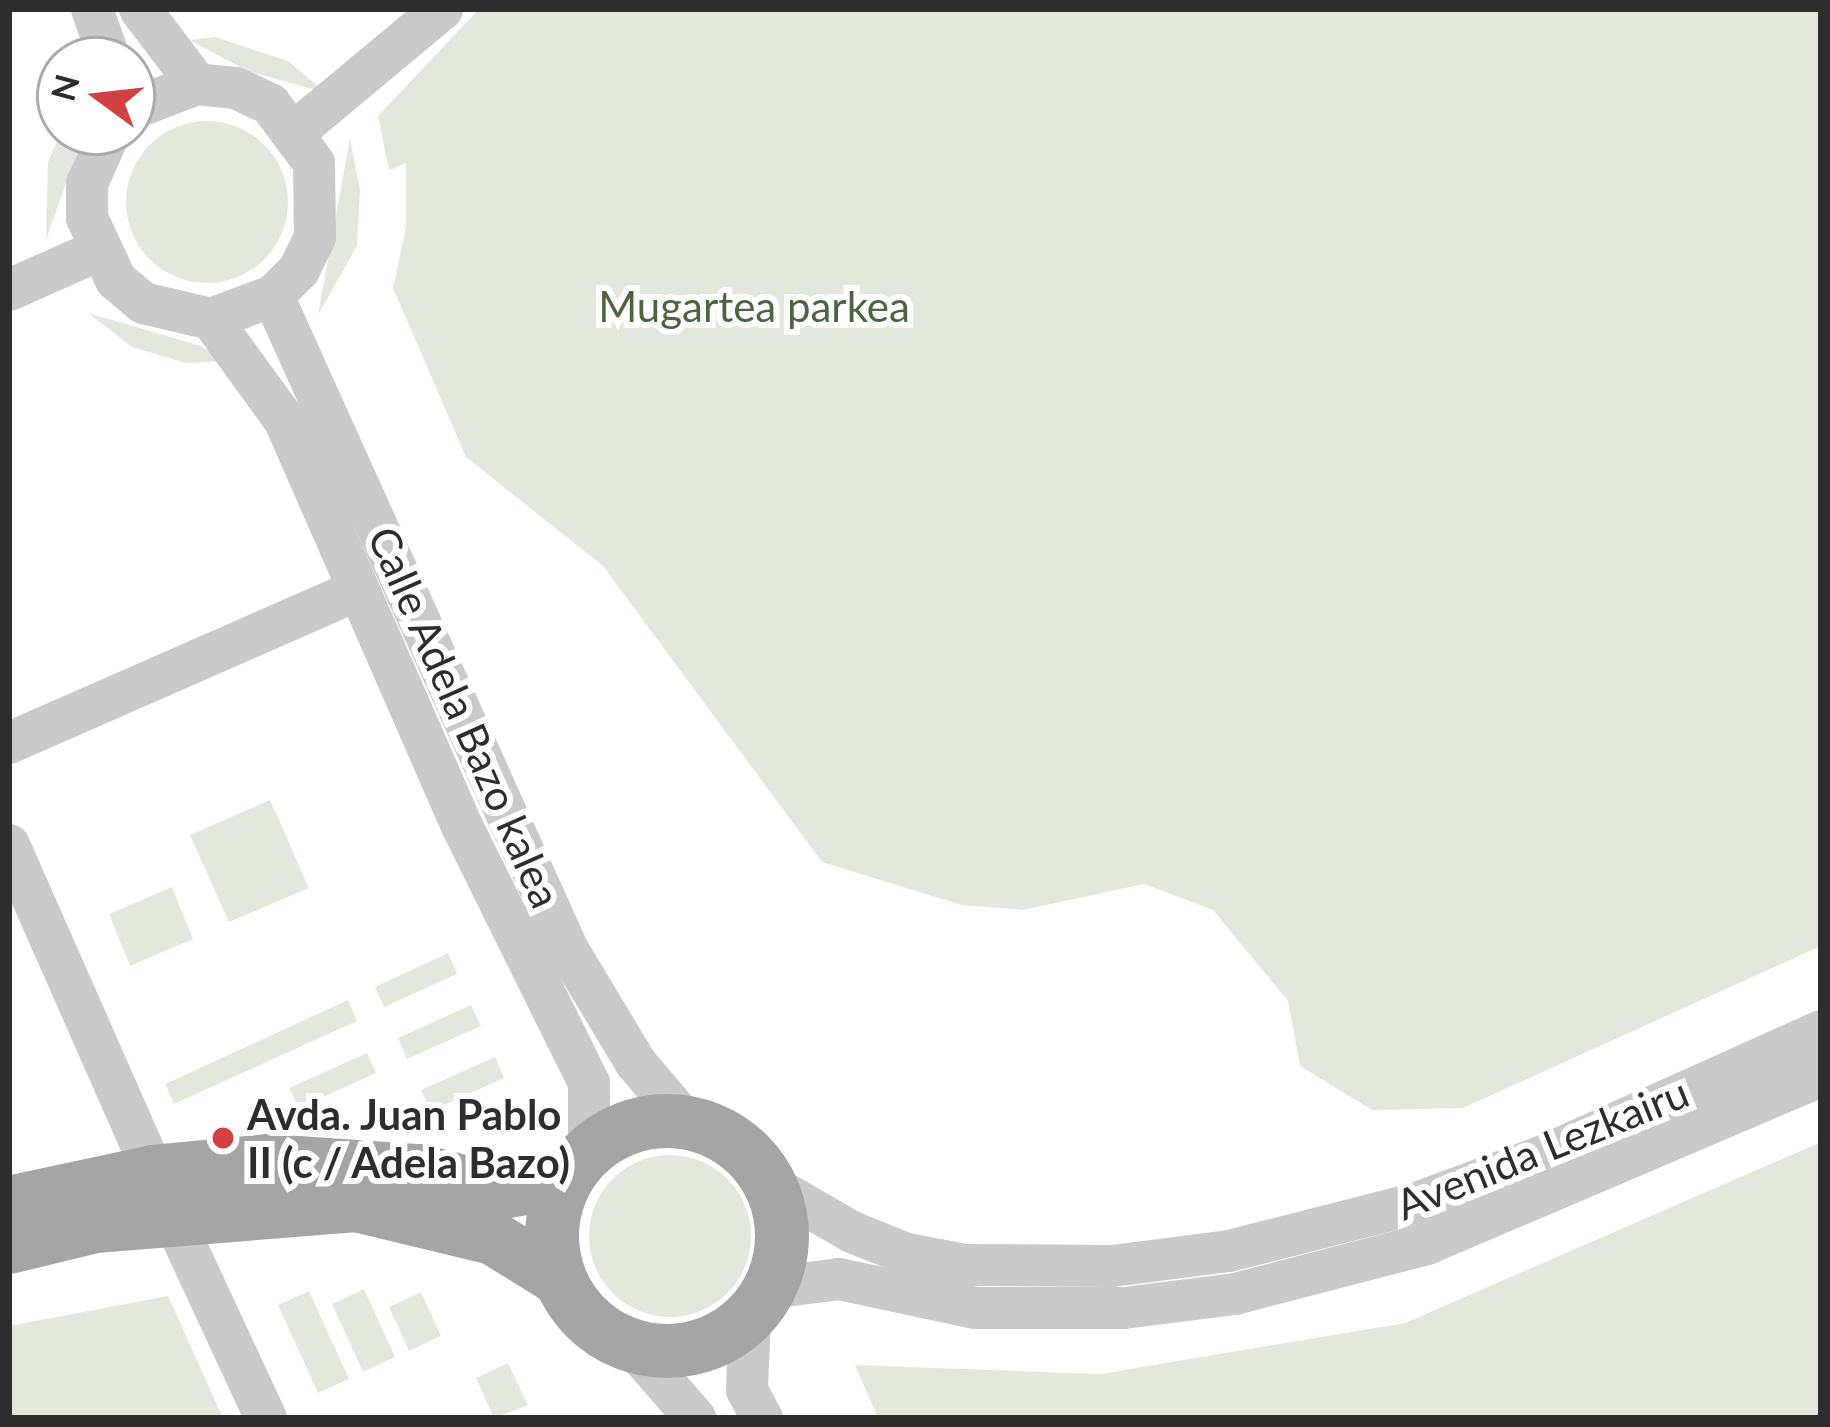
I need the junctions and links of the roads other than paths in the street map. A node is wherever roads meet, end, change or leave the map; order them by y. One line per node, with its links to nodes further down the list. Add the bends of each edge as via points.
1 (140, 9): 3 (street)
2 (442, 9): 5 (street)
3 (197, 84): 4 (street); 5 (street, via 235,88)
4 (156, 100)
5 (297, 130): 9 (street, via 314,163 316,236)
6 (99, 156): 7 (street, via 87,184)
7 (97, 251): 8 (street); 10 (street, via 143,303)
8 (9, 290)
9 (273, 296): 10 (street); 16 (street, Calle Adela Bazo kalea, via 568,950 636,1064)
10 (211, 319): 11 (street, Calle Adela Bazo kalea, via 284,421)
11 (358, 590): 12 (street); 17 (street, Calle Adela Bazo kalea, via 589,1083)
12 (9, 743)
13 (9, 845): 19 (street)
14 (1821, 1031): 18 (street, Avenida Lezkairu, via 1541,1157 1414,1204 1228,1251 1112,1266 966,1264 907,1254 852,1232)
15 (1821, 1076): 23 (street, Avenida Lezkairu, via 1427,1244 1235,1294 1124,1308 976,1308 839,1279)
16 (686, 1121): 17 (main road, via 651,1120); 18 (main road, via 751,1155)
17 (577, 1166): 19 (main road, via 503,1192 421,1171 268,1161); 22 (main road, via 552,1229)
18 (772, 1186): 23 (main road, via 782,1237)
19 (163, 1195): 20 (main road); 21 (main road); 22 (main road, via 268,1208 404,1211 493,1238); 25 (street)
20 (9, 1203)
21 (9, 1247)
22 (559, 1279): 24 (main road, via 577,1309)
23 (761, 1303): 24 (main road, via 696,1348); 27 (street, via 747,1390)
24 (634, 1348): 26 (street)
25 (266, 1418)
26 (695, 1418)
27 (762, 1418)

